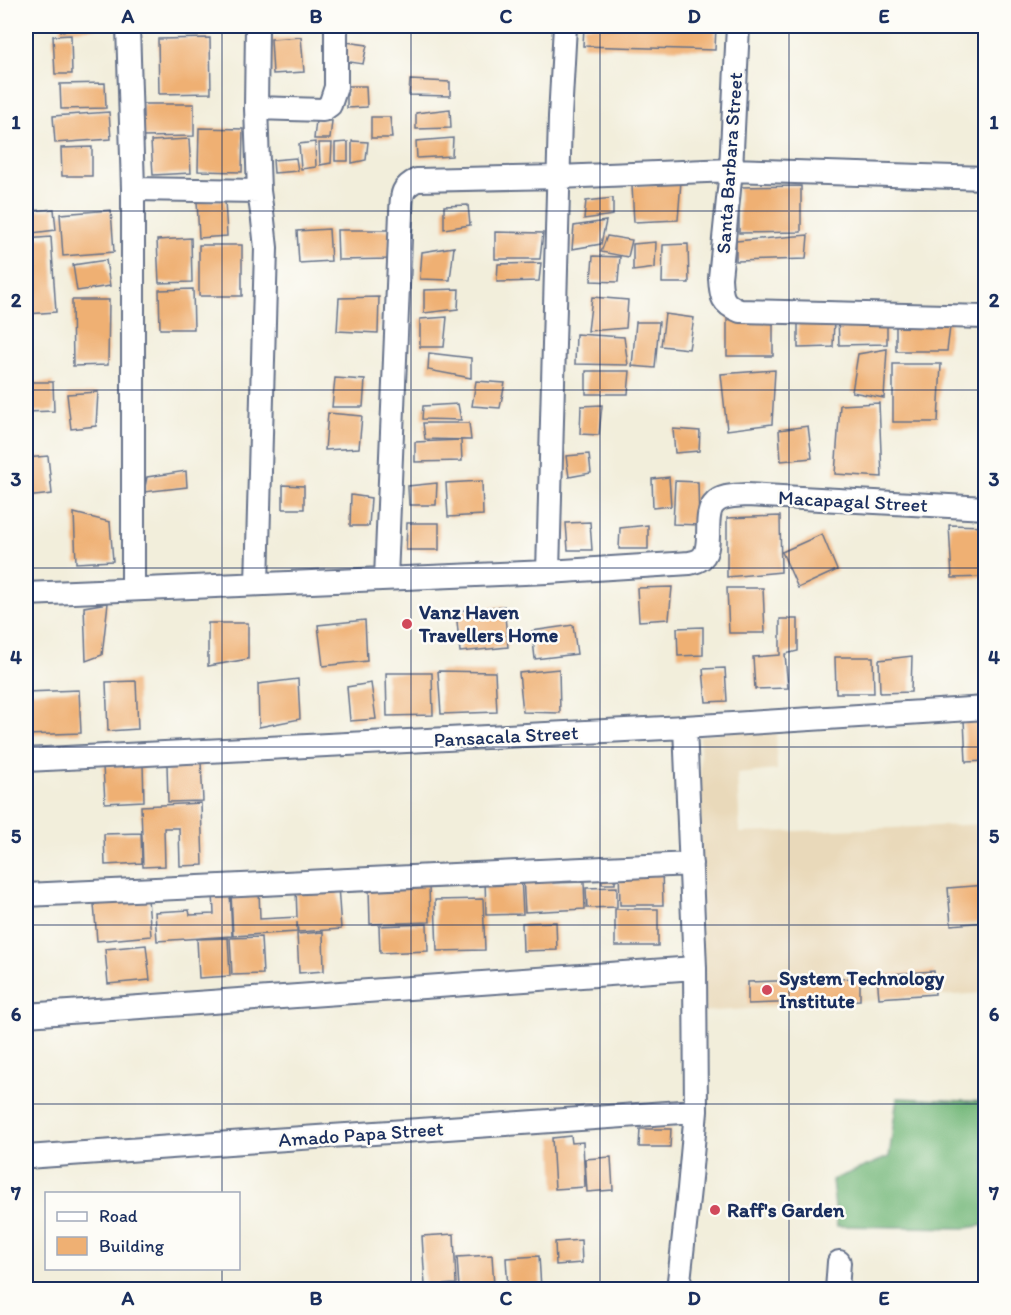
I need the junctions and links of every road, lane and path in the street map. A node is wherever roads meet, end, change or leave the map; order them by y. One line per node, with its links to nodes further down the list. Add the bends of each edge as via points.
1 (128, 26): 10 (street)
2 (257, 26): 6 (street)
3 (336, 26): 6 (street, via 336,87 330,105 324,110)
4 (565, 26): 8 (street)
5 (738, 26): 7 (street, Santa Barbara Street)
6 (256, 108): 11 (street)
7 (731, 170): 8 (street); 9 (street); 12 (street, Santa Barbara Street, via 720,278 721,291 729,306 740,311)
8 (558, 177): 14 (street); 15 (street, via 417,180 403,191)
9 (986, 178)
10 (133, 189): 11 (street); 17 (street)
11 (259, 191): 16 (street, via 266,248)
12 (986, 317)
13 (986, 508): 14 (street, Macapagal Street, via 731,496 713,504 706,552 700,560)
14 (548, 572): 15 (street)
15 (386, 578): 16 (street)
16 (257, 584): 17 (street)
17 (133, 589): 18 (street)
18 (26, 594)
19 (986, 708): 20 (street, Pansacala Street)
20 (685, 727): 21 (street, Pansacala Street); 22 (street)
21 (26, 760)
22 (691, 864): 23 (street); 24 (street)
23 (26, 895)
24 (694, 968): 25 (street); 26 (street)
25 (26, 1015)
26 (696, 1111): 27 (street, Amado Papa Street); 29 (street)
27 (26, 1157)
28 (839, 1262): 30 (street)
29 (678, 1290)
30 (837, 1290)

